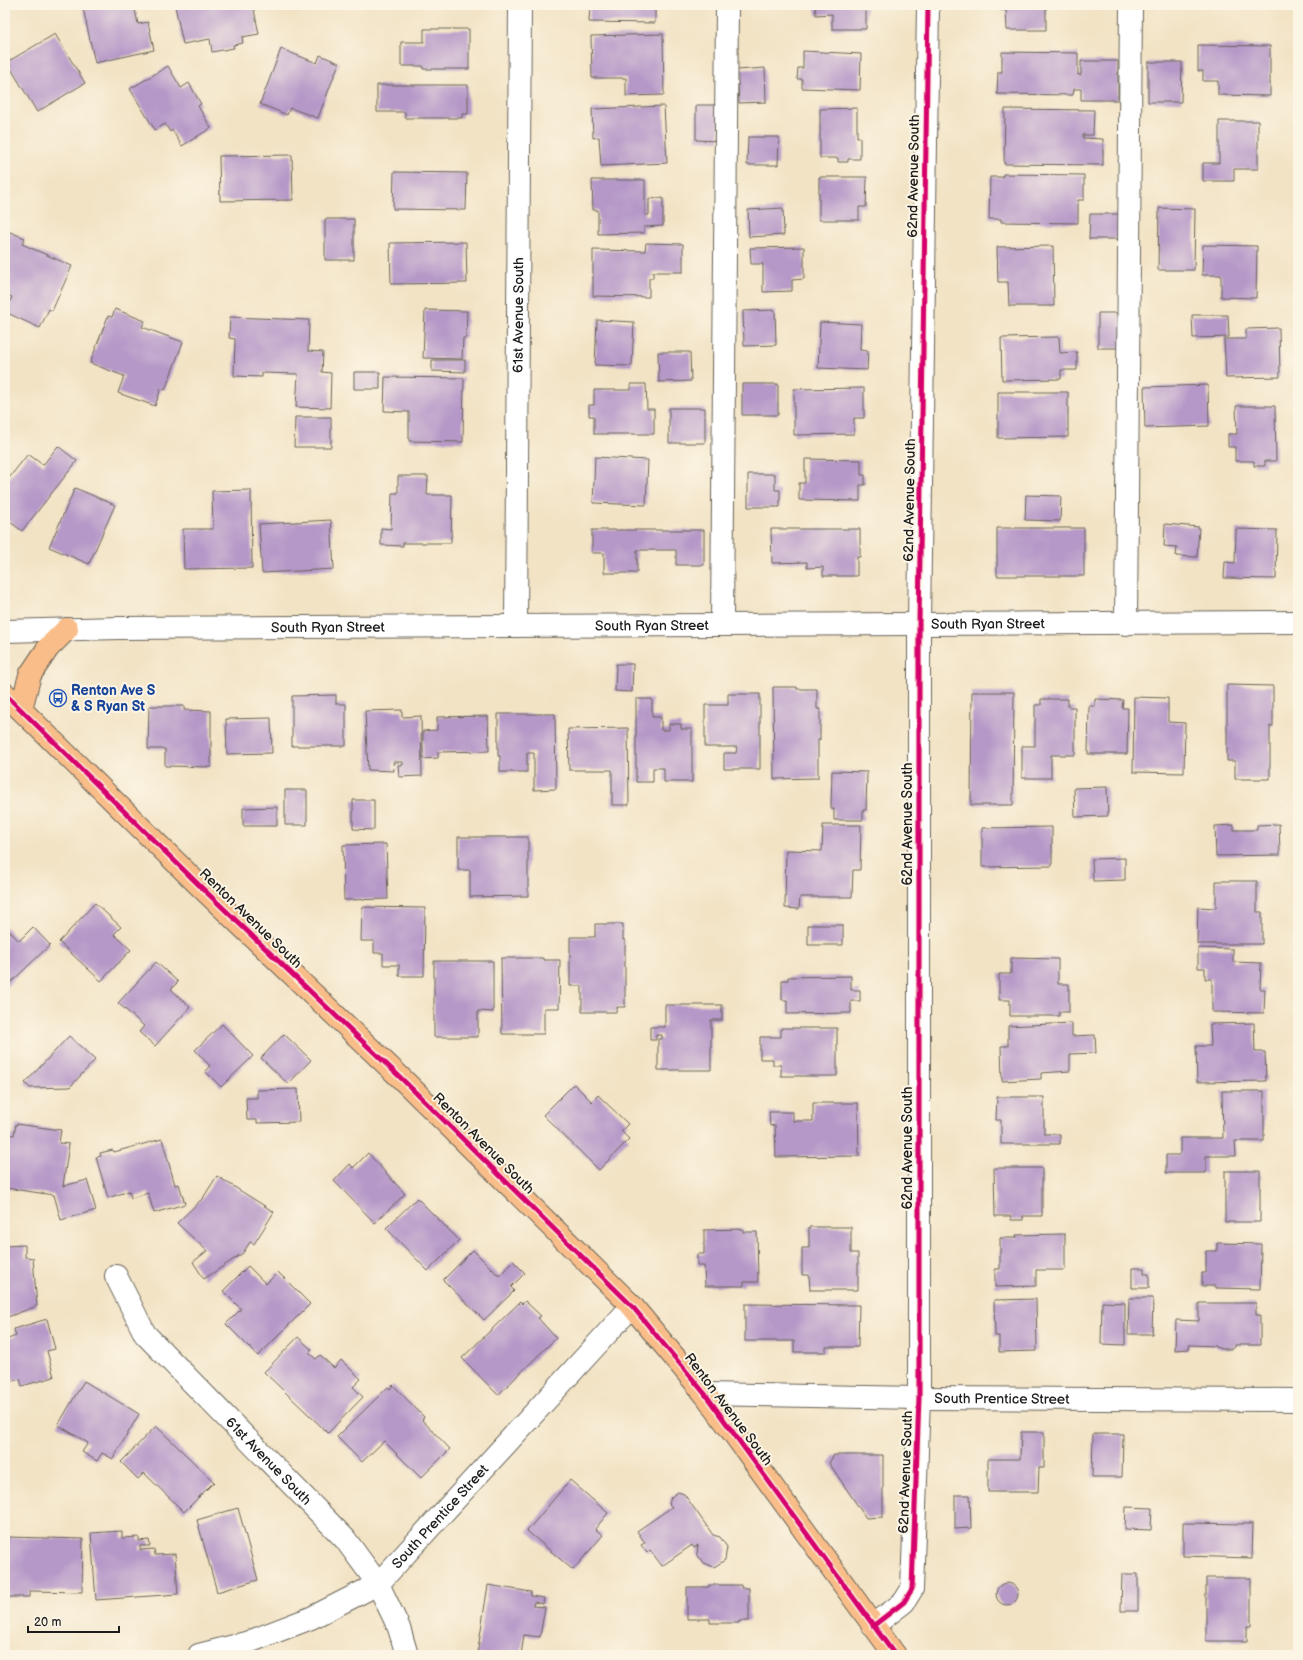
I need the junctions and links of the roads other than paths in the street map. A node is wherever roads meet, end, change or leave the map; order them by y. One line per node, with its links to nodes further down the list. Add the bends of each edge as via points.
1 (520, 5): 9 (street, 61st Avenue South)
2 (727, 5): 7 (street)
3 (928, 5): 6 (street, 62nd Avenue South)
4 (1131, 5): 8 (street)
5 (1298, 622): 8 (street, South Ryan Street)
6 (919, 623): 7 (street, South Ryan Street); 8 (street, South Ryan Street); 17 (street, 62nd Avenue South)
7 (722, 624): 9 (street, South Ryan Street)
8 (1126, 624)
9 (516, 626): 10 (street, South Ryan Street)
10 (67, 629): 11 (street, South Ryan Street); 13 (main road, via 48,648 30,674)
11 (5, 631)
12 (5, 694): 13 (main road, Renton Avenue South)
13 (21, 709): 15 (main road, Renton Avenue South)
14 (116, 1276): 19 (street, 61st Avenue South, via 145,1334 345,1539)
15 (632, 1306): 16 (main road, Renton Avenue South); 19 (street, South Prentice Street)
16 (705, 1394): 17 (street, South Prentice Street); 20 (main road, Renton Avenue South)
17 (919, 1398): 18 (street, South Prentice Street); 20 (street, 62nd Avenue South, via 912,1589 904,1602)
18 (1298, 1400)
19 (378, 1584): 21 (street, South Prentice Street, via 304,1620 246,1643); 22 (street, 61st Avenue South, via 399,1628)
20 (873, 1626): 23 (main road, Renton Avenue South)
21 (199, 1655)
22 (406, 1655)
23 (895, 1655)

